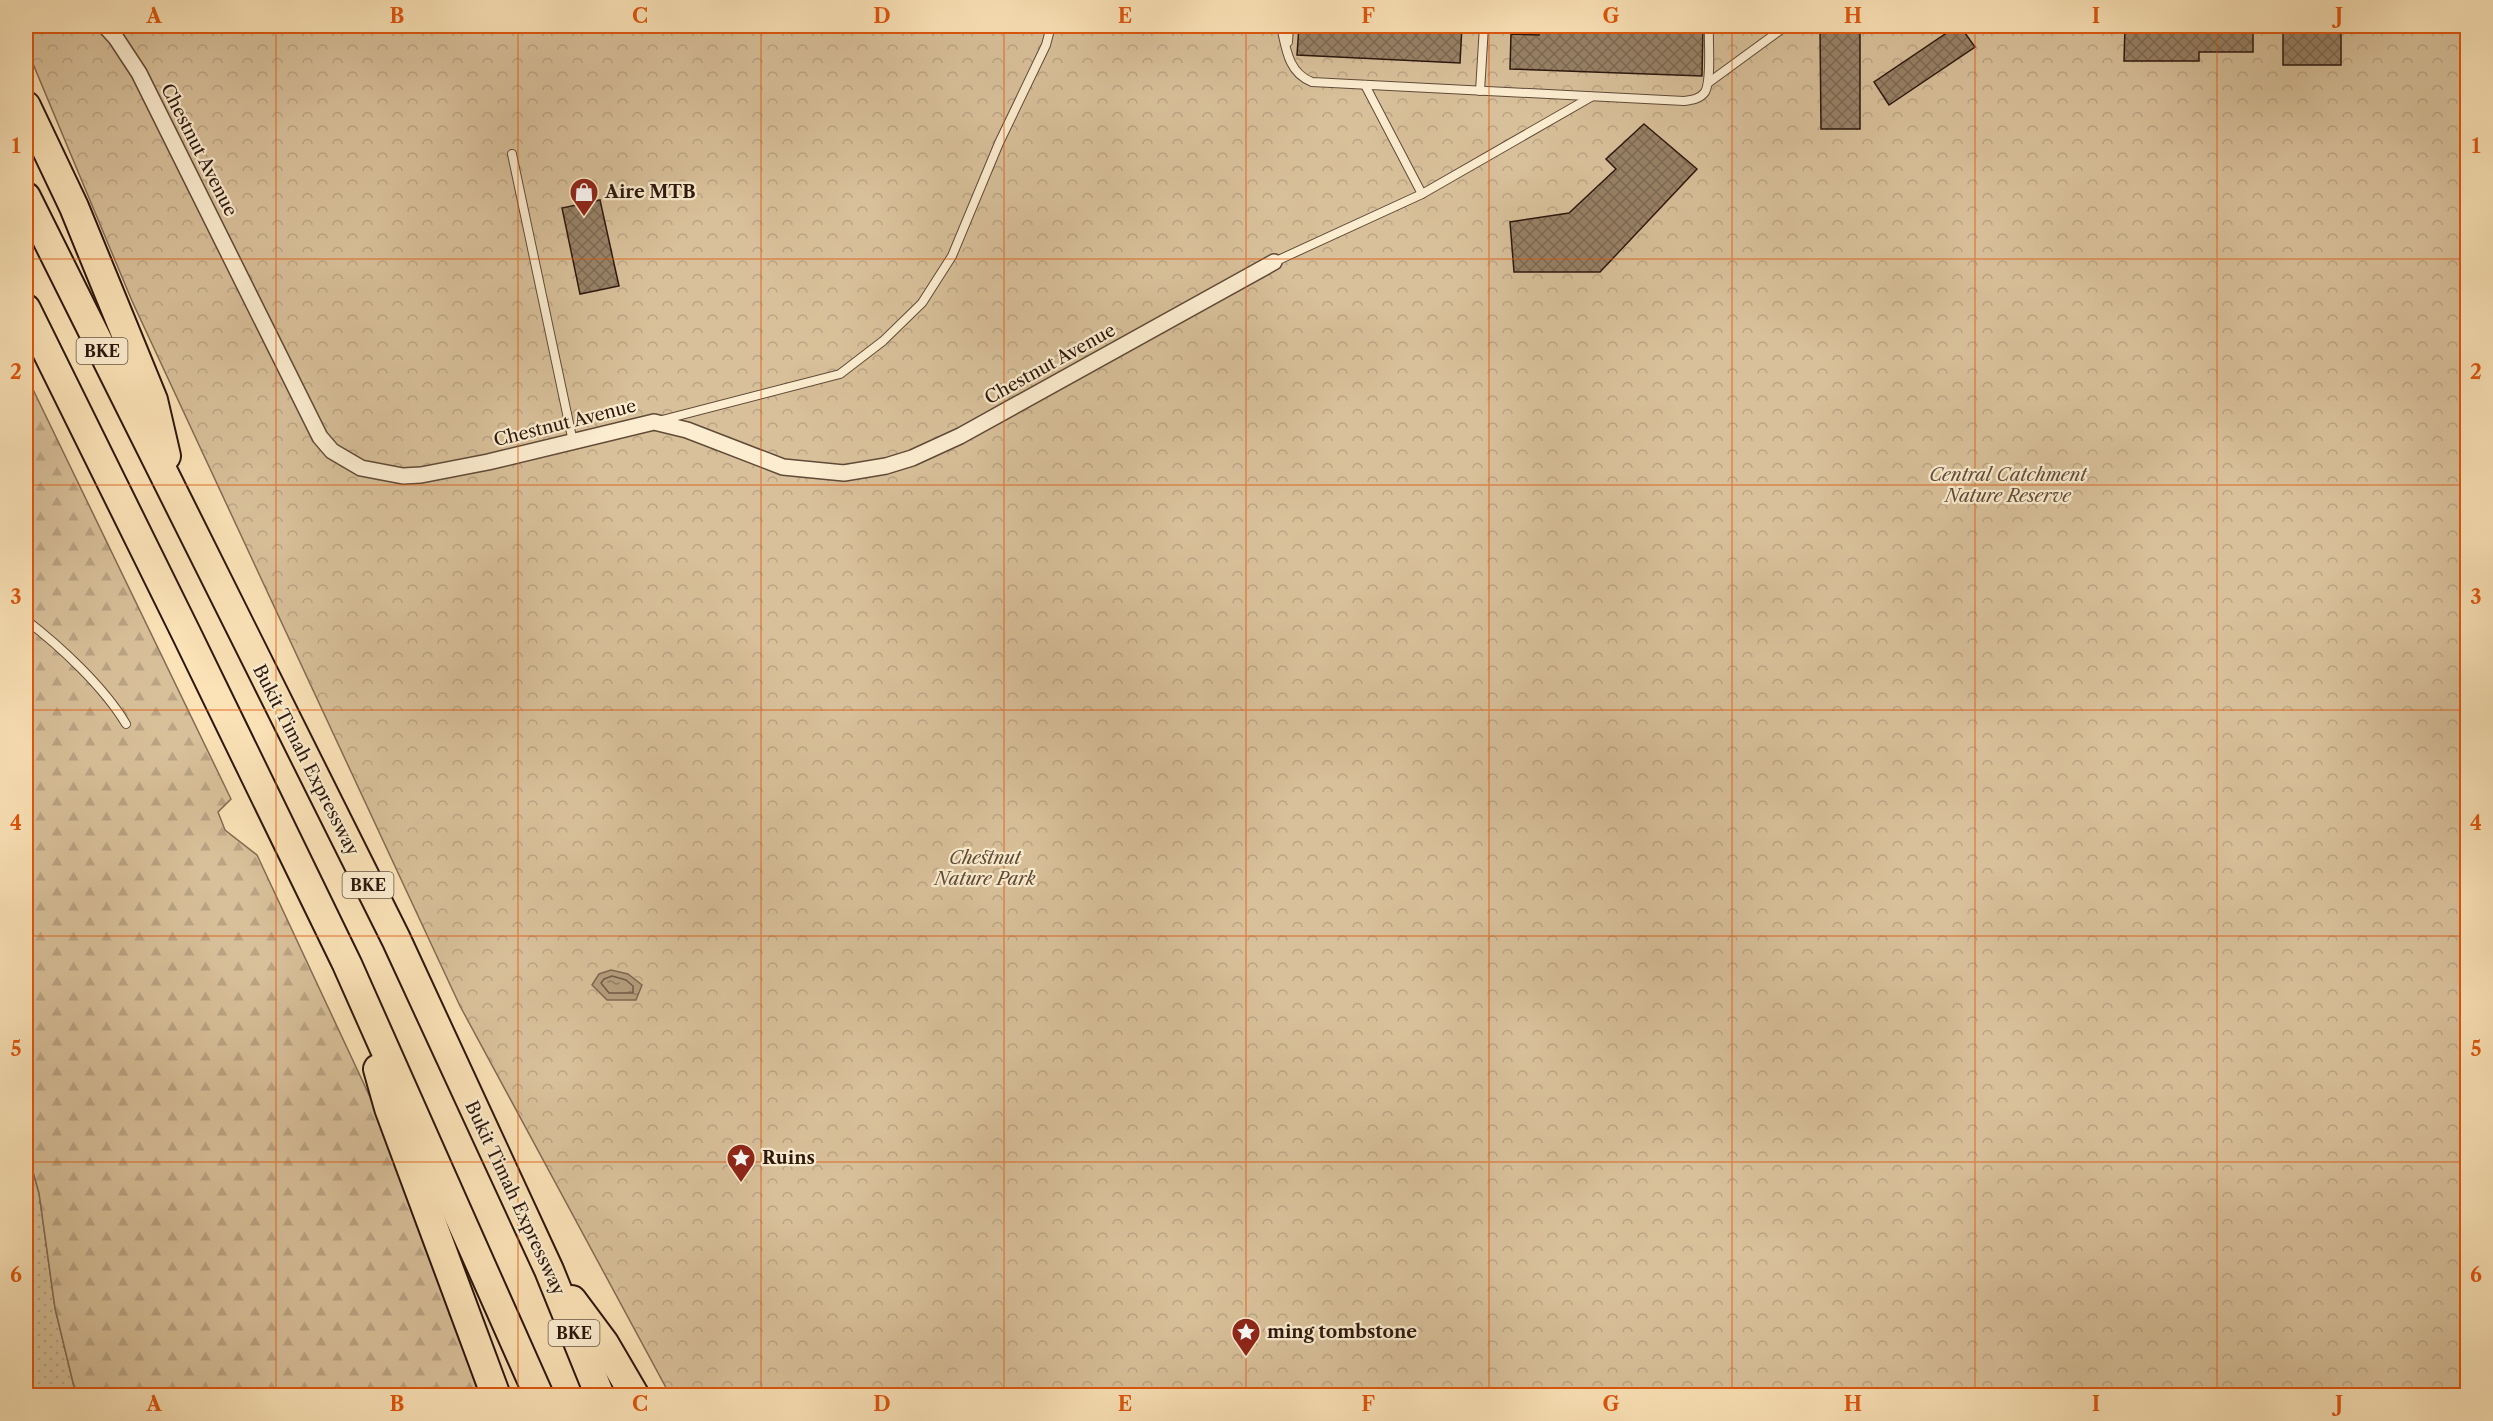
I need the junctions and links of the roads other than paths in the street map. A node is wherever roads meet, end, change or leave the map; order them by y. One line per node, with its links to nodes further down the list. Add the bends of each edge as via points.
1 (105, 26): 20 (street, Chestnut Avenue, via 139,73 311,423 332,451 361,468 403,476)
2 (1051, 26): 19 (lane, via 952,256 922,303 883,341 840,374)
3 (1281, 26): 8 (lane)
4 (1289, 26): 8 (lane)
5 (1484, 26): 11 (lane)
6 (1708, 26): 9 (lane)
7 (1786, 26): 9 (lane)
8 (1288, 53): 10 (lane, via 1301,78)
9 (1708, 83): 12 (lane, via 1705,93 1697,99 1684,101)
10 (1365, 85): 11 (lane); 15 (lane)
11 (1480, 91): 12 (lane)
12 (1593, 96): 15 (lane)
13 (26, 106): 21 (highway, via 74,207 153,400)
14 (512, 154): 20 (lane)
15 (1422, 194): 17 (lane)
16 (26, 197): 21 (highway, Bukit Timah Expressway / BKE)
17 (1274, 262): 19 (street, Chestnut Avenue, via 960,436 886,465 844,473 783,467 687,430)
18 (26, 309): 24 (highway, BKE)
19 (654, 422): 20 (street, Chestnut Avenue)
20 (573, 442)
21 (178, 505): 25 (highway, Bukit Timah Expressway / BKE, via 396,939)
22 (26, 620): 23 (lane, via 96,684)
23 (126, 724)
24 (347, 964): 26 (highway, via 389,1108); 27 (highway, BKE)
25 (549, 1270): 28 (highway, Bukit Timah Expressway / BKE); 29 (highway, via 604,1343)
26 (496, 1395)
27 (539, 1395)
28 (600, 1395)
29 (635, 1395)

